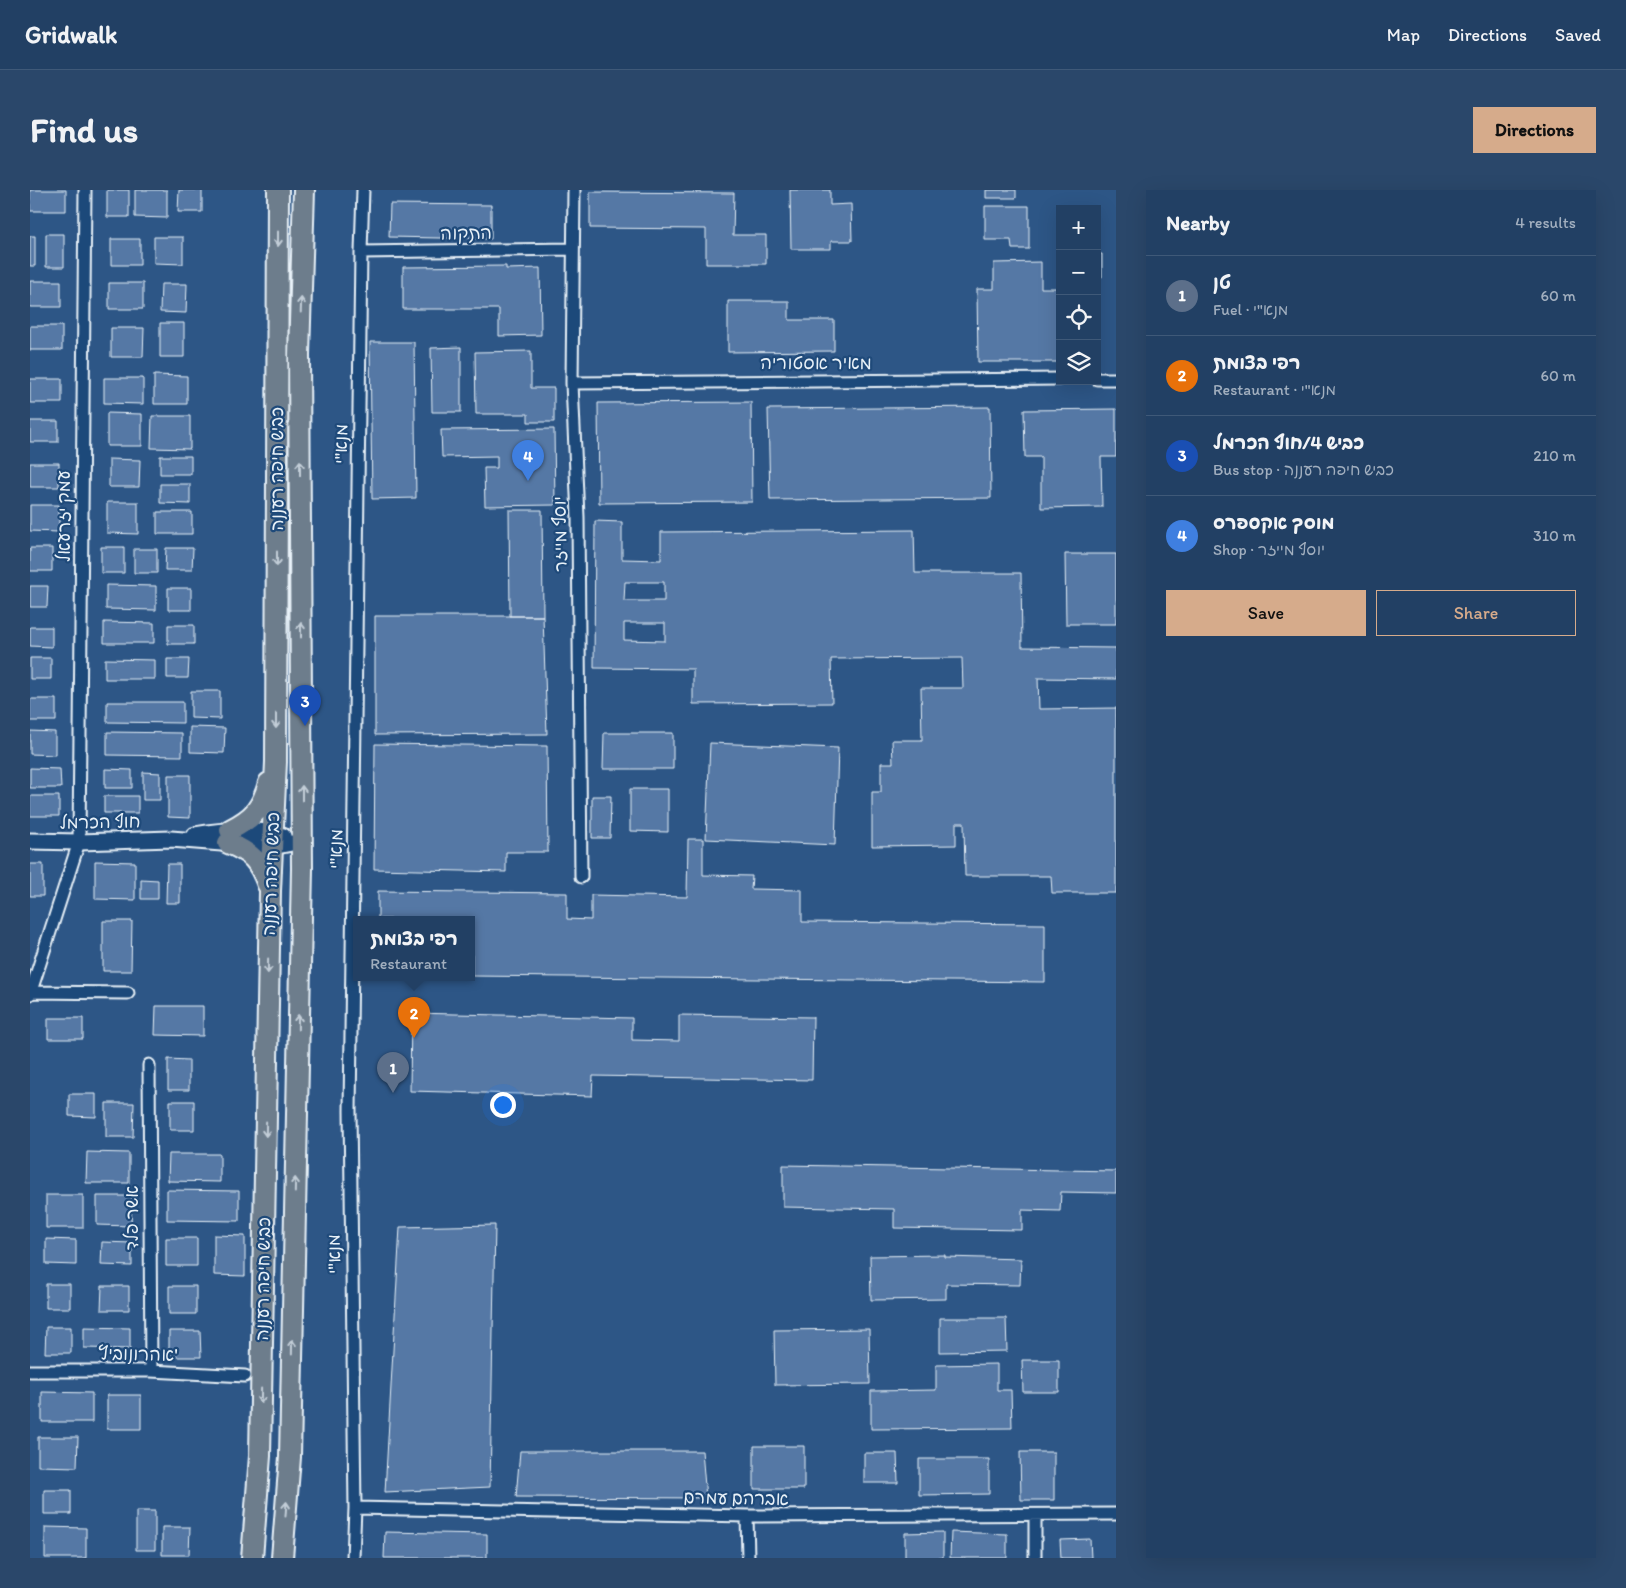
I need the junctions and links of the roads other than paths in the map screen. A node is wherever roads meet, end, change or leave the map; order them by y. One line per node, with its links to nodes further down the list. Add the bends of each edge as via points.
1 (85, 190): 17 (street, עמק יזרעאל)
2 (278, 190): 12 (highway, כביש חיפה רעננה, one-way to 12)
3 (304, 190): 16 (highway, כביש חיפה רעננה, one-way to 3, via 300,355)
4 (363, 190): 7 (street, מנא"י)
5 (574, 190): 6 (street, יוסף מייזר)
6 (572, 249): 7 (street, התקוה); 11 (street, יוסף מייזר)
7 (360, 252): 26 (street, מנא"י, via 350,1111)
8 (1056, 379): 11 (street, מאיר אסטוריה)
9 (1101, 379): 10 (street)
10 (1116, 379)
11 (572, 383): 18 (street, יוסף מייזר, via 578,517)
12 (276, 762): 13 (highway, via 255,814); 14 (highway, כביש חיפה רעננה)
13 (229, 837): 14 (street, חוף הכרמל); 17 (street, חוף הכרמל); 19 (highway, via 253,856 262,868)
14 (272, 840): 16 (street, חוף הכרמל); 19 (highway, כביש חיפה רעננה)
15 (30, 841): 17 (street, חוף הכרמל)
16 (302, 841): 31 (highway, כביש חיפה רעננה, one-way to 16, via 290,1457)
17 (79, 842): 20 (street, עמק יזרעאל)
18 (581, 877)
19 (270, 891): 30 (highway, כביש חיפה רעננה, one-way to 30, via 260,1456)
20 (30, 992): 21 (street)
21 (128, 993)
22 (149, 1065): 24 (street, אשר פלד)
23 (30, 1371): 24 (street, אהרונוביץ')
24 (151, 1371): 25 (street, אהרונוביץ')
25 (245, 1376)
26 (355, 1508): 29 (street, אברהם עמרם); 32 (street, מנא"י)
27 (1116, 1514): 28 (street, אברהם עמרם)
28 (1035, 1515): 29 (street, אברהם עמרם); 34 (street)
29 (747, 1516): 33 (street)
30 (252, 1558)
31 (282, 1558)
32 (353, 1558)
33 (748, 1558)
34 (1035, 1558)

